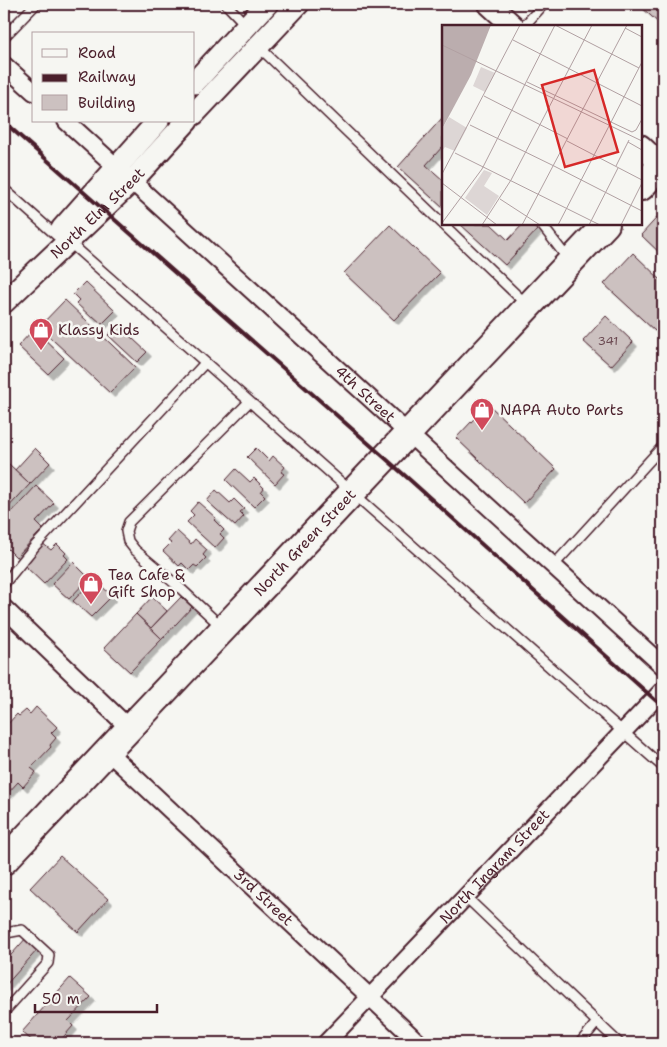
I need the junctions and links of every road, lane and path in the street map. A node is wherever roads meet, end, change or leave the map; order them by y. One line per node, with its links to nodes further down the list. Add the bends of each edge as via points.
1 (36, 4): 10 (lane)
2 (226, 4): 9 (lane)
3 (267, 4): 9 (street)
4 (298, 4): 11 (street)
5 (489, 4): 7 (street)
6 (544, 4): 8 (lane)
7 (512, 25)
8 (525, 25)
9 (247, 26): 13 (street)
10 (4, 37)
11 (258, 46): 15 (street); 24 (lane)
12 (4, 65): 14 (street)
13 (195, 82)
14 (32, 90)
15 (195, 113)
16 (67, 122): 21 (street, 4th Street)
17 (157, 122): 21 (street, North Elm Street)
18 (186, 122): 21 (street, North Elm Street)
19 (642, 147): 20 (street)
20 (663, 165): 22 (main road)
21 (124, 174): 28 (street, North Elm Street); 35 (street, 4th Street)
22 (642, 186)
23 (4, 189): 28 (lane)
24 (442, 223)
25 (444, 225): 32 (lane)
26 (542, 225): 29 (lane)
27 (605, 225): 29 (main road, North Green Street)
28 (62, 238): 30 (street, North Elm Street); 31 (street, North Elm Street); 33 (lane)
29 (570, 262): 32 (main road, North Green Street)
30 (4, 298)
31 (4, 302)
32 (528, 306): 35 (main road, North Green Street)
33 (205, 363): 34 (lane); 39 (lane, via 35,546)
34 (249, 402): 37 (lane); 41 (lane, via 129,522 126,531 135,550)
35 (408, 433): 37 (main road, North Green Street); 38 (street, 4th Street)
36 (663, 446): 38 (lane)
37 (351, 492): 41 (main road, North Green Street); 45 (lane)
38 (553, 566): 42 (street, 4th Street)
39 (4, 584)
40 (4, 608): 44 (street)
41 (223, 628): 44 (main road, North Green Street)
42 (663, 666)
43 (663, 690): 45 (street, North Ingram Street)
44 (128, 728): 46 (main road, North Green Street)
45 (623, 732): 47 (lane); 49 (street, North Ingram Street)
46 (107, 751): 48 (main road, North Green Street); 51 (street, 3rd Street)
47 (663, 767)
48 (4, 861)
49 (465, 896): 51 (street, North Ingram Street); 53 (lane)
50 (4, 931): 52 (lane, via 22,930 49,954 48,963)
51 (369, 997): 54 (street, North Ingram Street); 55 (street, 3rd Street)
52 (4, 1012)
53 (597, 1022): 56 (lane); 57 (lane)
54 (326, 1043)
55 (419, 1043)
56 (580, 1043)
57 (619, 1043)

